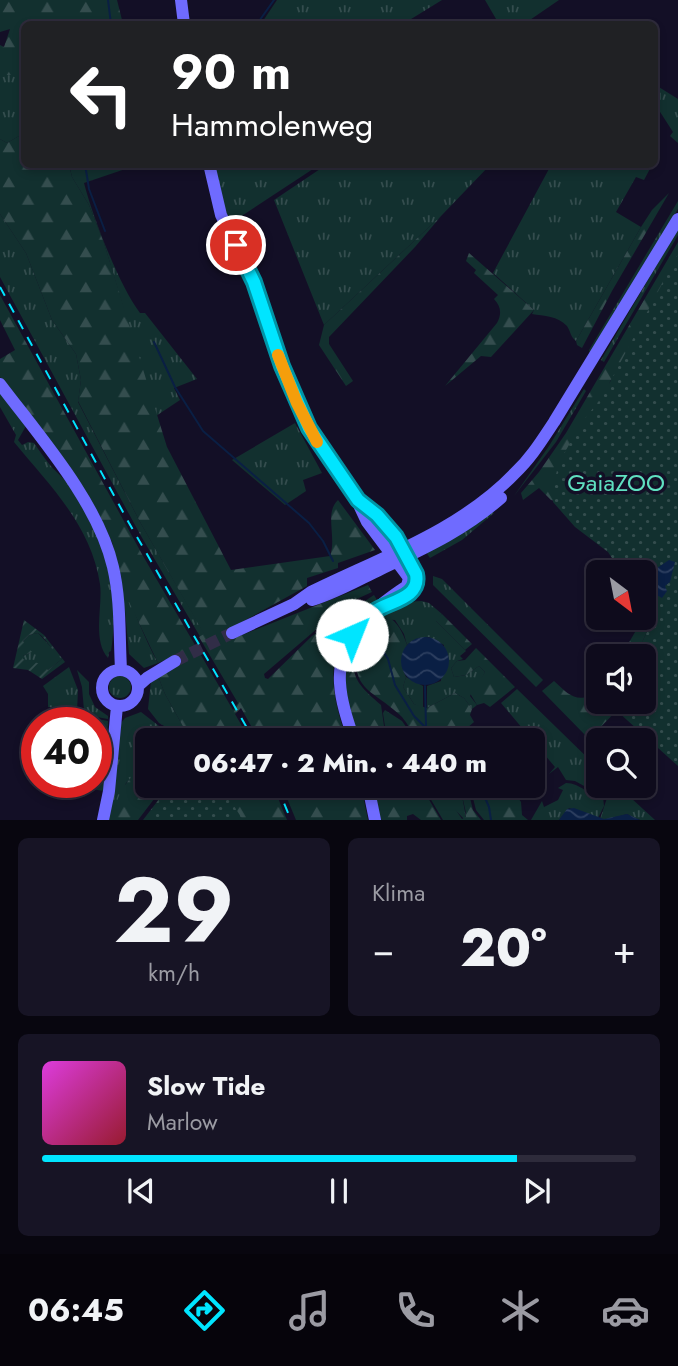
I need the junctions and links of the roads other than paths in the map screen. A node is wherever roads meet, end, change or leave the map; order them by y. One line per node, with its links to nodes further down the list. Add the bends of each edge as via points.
1 (181, 0): 2 (main road)
2 (184, 21)
3 (210, 168): 6 (main road, via 221,215 254,282 297,403 367,522)
4 (678, 219): 6 (main road, via 560,426 528,470 468,524)
5 (0, 384): 10 (main road, via 97,524 110,559)
6 (400, 555): 7 (main road, via 408,586); 7 (main road, via 415,571 415,589); 8 (main road, via 334,592 294,604)
7 (378, 609): 12 (main road, via 352,635 340,666)
8 (232, 633)
9 (175, 661): 10 (main road)
10 (131, 677): 11 (main road, via 132,701); 11 (main road, via 111,671 102,683 104,698)
11 (117, 706): 14 (main road)
12 (351, 728)
13 (370, 798): 15 (main road)
14 (103, 820)
15 (375, 820)

